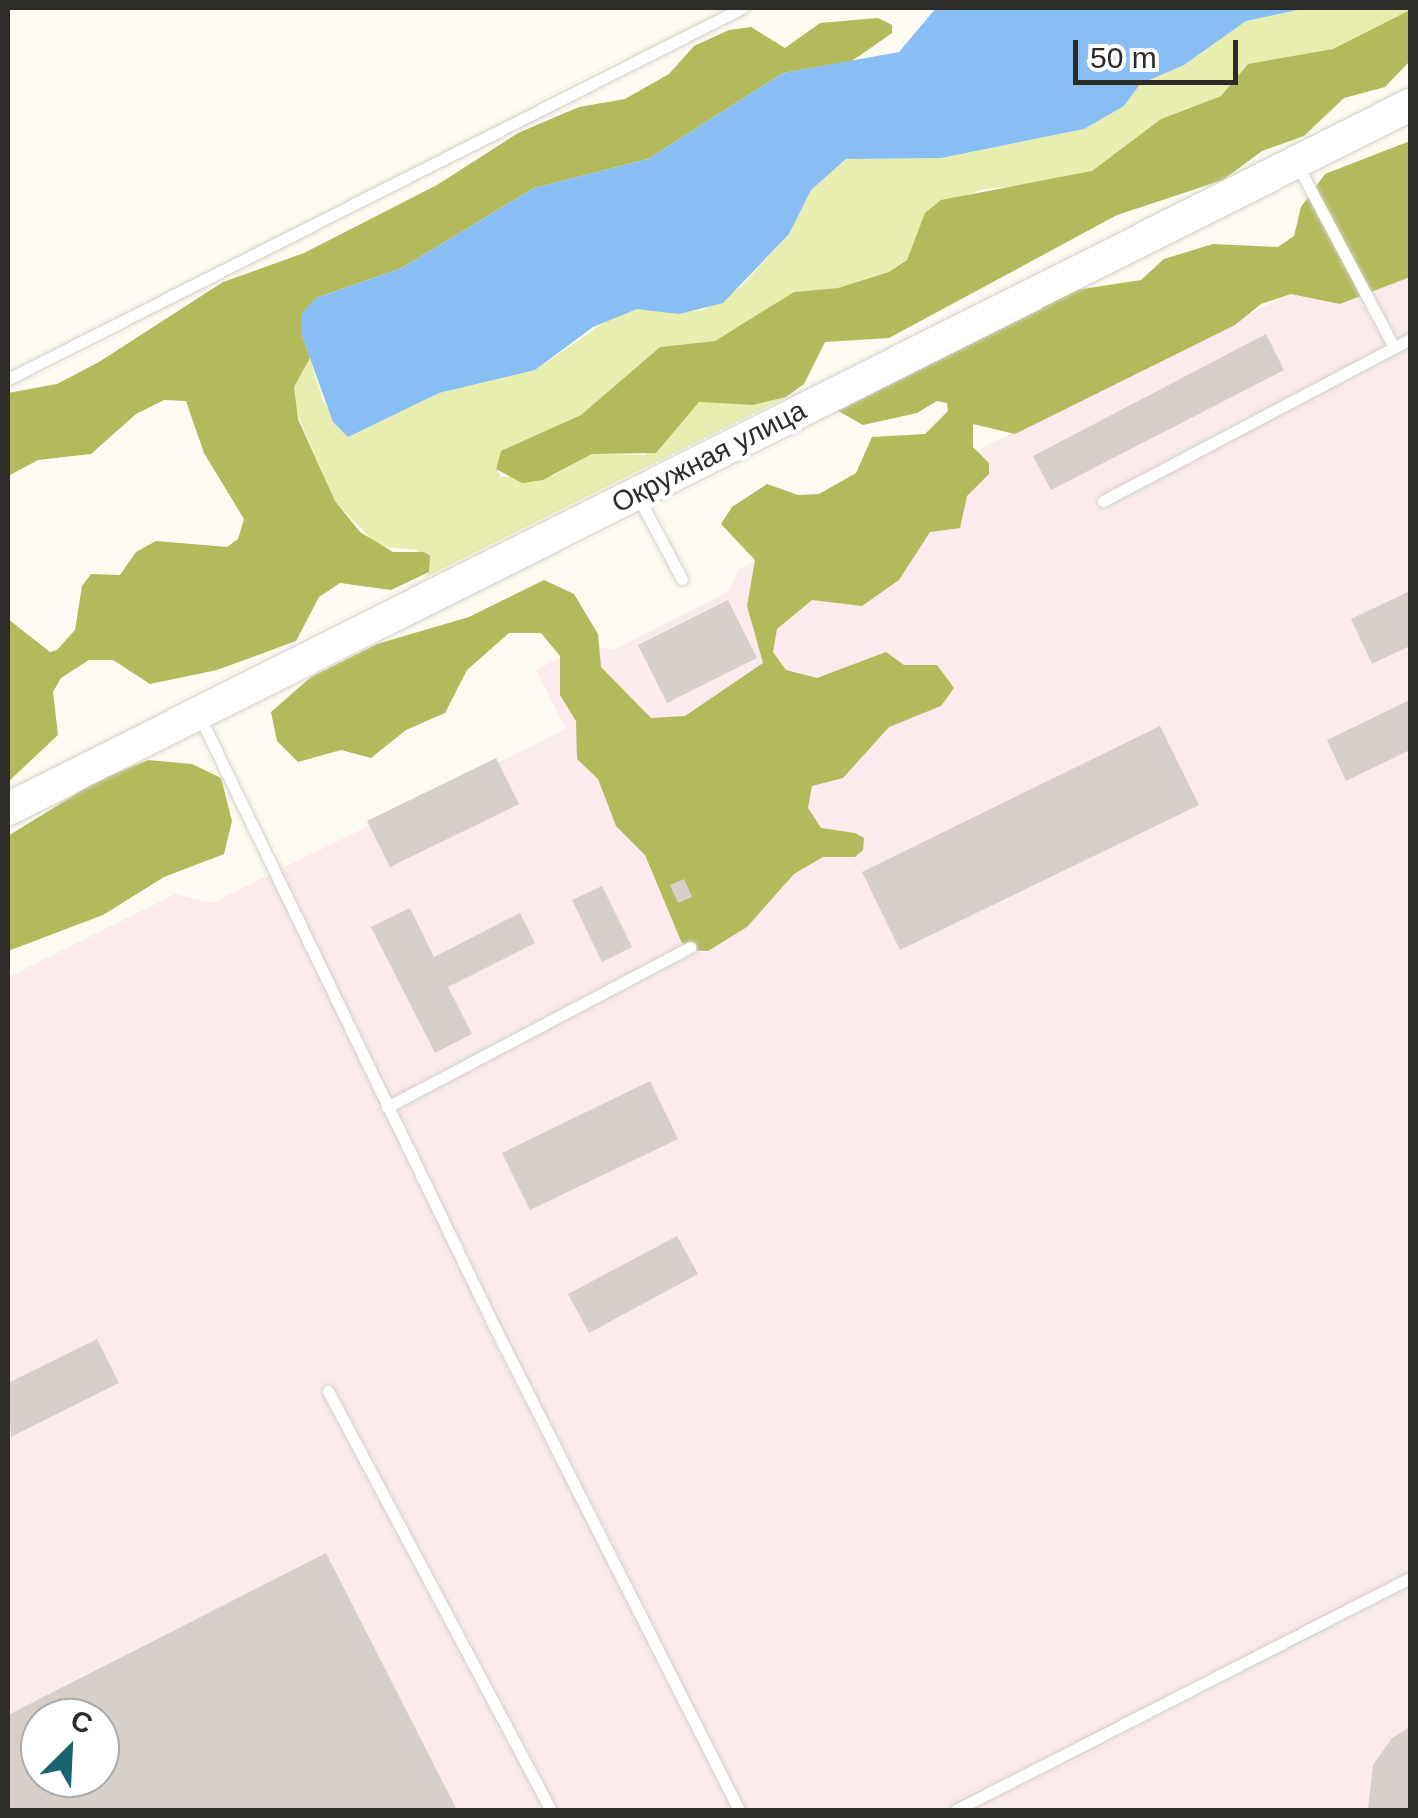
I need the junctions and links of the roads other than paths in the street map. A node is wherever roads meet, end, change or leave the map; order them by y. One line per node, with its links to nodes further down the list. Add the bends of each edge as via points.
1 (742, 8): 6 (lane)
2 (1410, 105): 3 (main road, Окружная улица)
3 (1296, 162): 5 (lane); 7 (main road, Окружная улица)
4 (1410, 338): 5 (lane)
5 (1394, 347): 8 (lane)
6 (8, 380)
7 (636, 494): 9 (lane); 10 (main road, Окружная улица)
8 (1104, 501)
9 (682, 579)
10 (198, 713): 11 (main road, Окружная улица); 13 (lane)
11 (8, 809)
12 (690, 947): 13 (lane)
13 (387, 1107): 17 (lane)
14 (328, 1391): 16 (lane)
15 (1410, 1578): 18 (lane)
16 (551, 1810)
17 (739, 1810)
18 (956, 1810)

